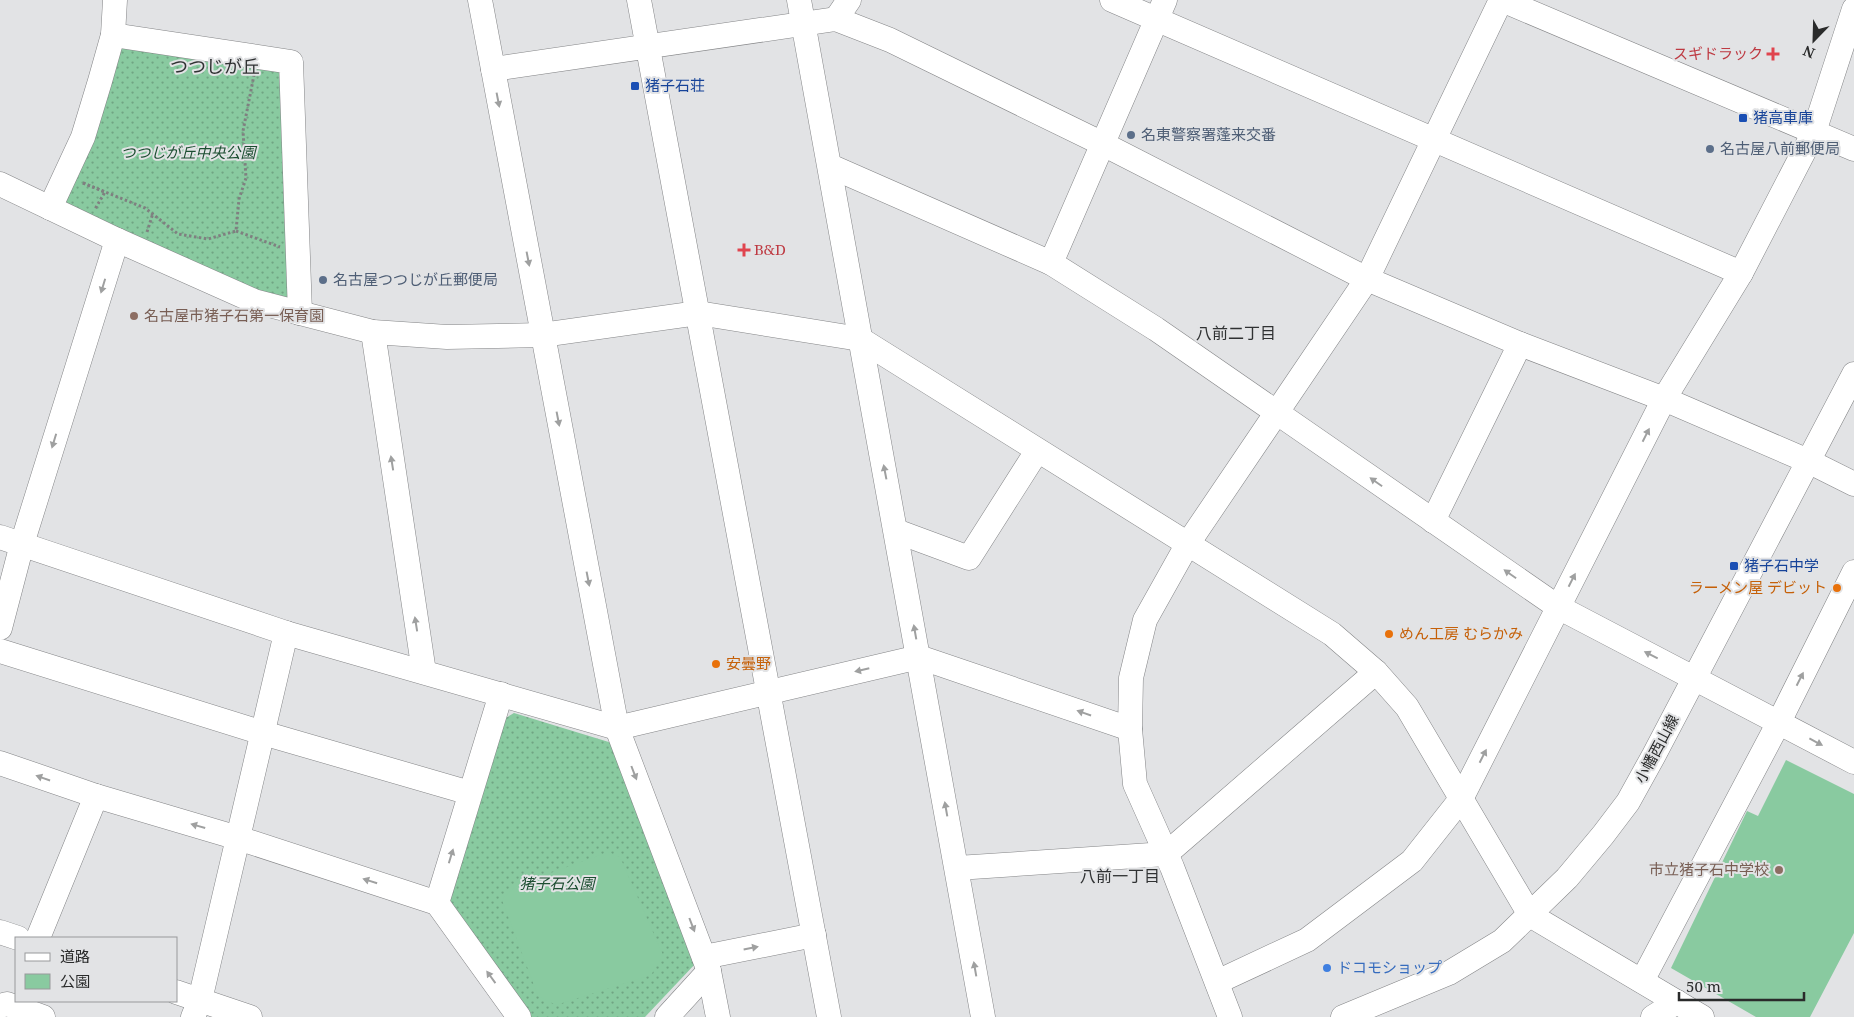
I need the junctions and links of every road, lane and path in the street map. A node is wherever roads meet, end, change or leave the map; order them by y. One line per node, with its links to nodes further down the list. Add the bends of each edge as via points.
1 (115, 0): 12 (street)
2 (480, 0): 15 (street)
3 (639, 0): 13 (street)
4 (800, 0): 11 (street)
5 (849, 0): 10 (street)
6 (1112, 0): 8 (street)
7 (1501, 0): 16 (street); 17 (street)
8 (1161, 9): 17 (street); 18 (street)
9 (1854, 9): 16 (street)
10 (836, 19): 11 (street); 18 (street, via 890,40)
11 (805, 24): 13 (street); 20 (street)
12 (113, 35): 14 (street); 21 (street, via 83,137)
13 (648, 47): 15 (street); 32 (street)
14 (258, 57): 25 (path, via 243,131 246,178 239,199); 27 (street, via 291,62)
15 (492, 69): 34 (street, one-way to 34)
16 (1814, 132): 19 (street); 29 (street)
17 (1433, 140): 29 (street); 30 (street)
18 (1103, 144): 28 (street); 30 (street)
19 (1854, 149)
20 (830, 166): 28 (street); 35 (street)
21 (65, 176): 23 (street); 24 (path, via 105,192); 25 (path, via 146,208 178,234 208,239)
22 (0, 184): 23 (street)
23 (50, 208): 24 (street)
24 (85, 224): 26 (street)
25 (236, 231): 27 (path)
26 (118, 240): 31 (street, via 254,301); 45 (street, one-way to 45)
27 (298, 254): 31 (street)
28 (1051, 263): 39 (street, via 1156,329)
29 (1741, 273): 38 (street)
30 (1367, 279): 36 (street); 39 (street)
31 (300, 313): 33 (street)
32 (698, 313): 34 (street); 35 (street); 56 (street)
33 (373, 332): 34 (street, via 447,337); 53 (street, one-way to 33)
34 (542, 335): 59 (street, one-way to 59)
35 (860, 339): 40 (street); 44 (street, one-way to 35)
36 (1520, 344): 38 (street); 43 (street)
37 (1854, 374): 41 (street, 小幡西山線)
38 (1664, 398): 41 (street); 48 (street, one-way to 38)
39 (1276, 413): 43 (street, one-way to 39); 46 (street)
40 (1037, 451): 44 (street, via 969,558); 46 (street)
41 (1808, 461): 42 (street); 55 (street, 小幡西山線)
42 (1854, 484)
43 (1433, 521): 48 (street, one-way to 43)
44 (896, 531): 52 (street, one-way to 44)
45 (11, 541): 49 (street); 50 (street)
46 (1187, 545): 54 (street, via 1332,634); 60 (street, via 1145,620 1131,678)
47 (1854, 572): 58 (street, one-way to 47)
48 (1558, 607): 55 (street, one-way to 48); 66 (street, one-way to 48)
49 (0, 628)
50 (286, 633): 53 (street); 61 (street)
51 (0, 651): 61 (street)
52 (919, 657): 56 (street, one-way to 56); 60 (street, one-way to 52); 69 (street, one-way to 52)
53 (424, 672): 57 (street)
54 (1376, 672): 66 (street, via 1407,707); 68 (street)
55 (1694, 677): 58 (street); 71 (street, 小幡西山線, via 1628,802 1567,878)
56 (768, 692): 59 (street); 72 (street)
57 (501, 694): 59 (street); 64 (street)
58 (1779, 722): 62 (street, one-way to 62); 75 (street)
59 (616, 728): 74 (street, one-way to 74)
60 (1130, 728): 68 (street, via 1135,784)
61 (263, 733): 64 (street); 67 (street)
62 (1854, 762)
63 (0, 763): 65 (street, one-way to 63)
64 (470, 794): 70 (street, one-way to 64)
65 (96, 796): 67 (street, one-way to 65); 73 (street)
66 (1461, 799): 71 (street); 76 (street, via 1412,861 1314,935)
67 (238, 838): 70 (street, one-way to 67); 80 (street)
68 (1166, 854): 69 (street); 76 (street)
69 (957, 868): 87 (street, one-way to 69)
70 (437, 903): 83 (street, one-way to 70)
71 (1530, 915): 75 (street); 89 (street, 小幡西山線, via 1502,941 1449,973)
72 (814, 936): 74 (street, one-way to 72); 86 (street)
73 (38, 937)
74 (706, 964): 84 (street); 85 (street)
75 (1642, 981): 78 (street)
76 (1217, 982): 88 (street)
77 (178, 994): 80 (street)
78 (1677, 1002): 90 (street); 91 (street)
79 (0, 1006): 81 (street, via 7,1004)
80 (196, 1008): 82 (street)
81 (43, 1017)
82 (250, 1017)
83 (519, 1017)
84 (667, 1017)
85 (718, 1017)
86 (829, 1017)
87 (983, 1017)
88 (1230, 1017)
89 (1343, 1017)
90 (1653, 1017)
91 (1702, 1017)

